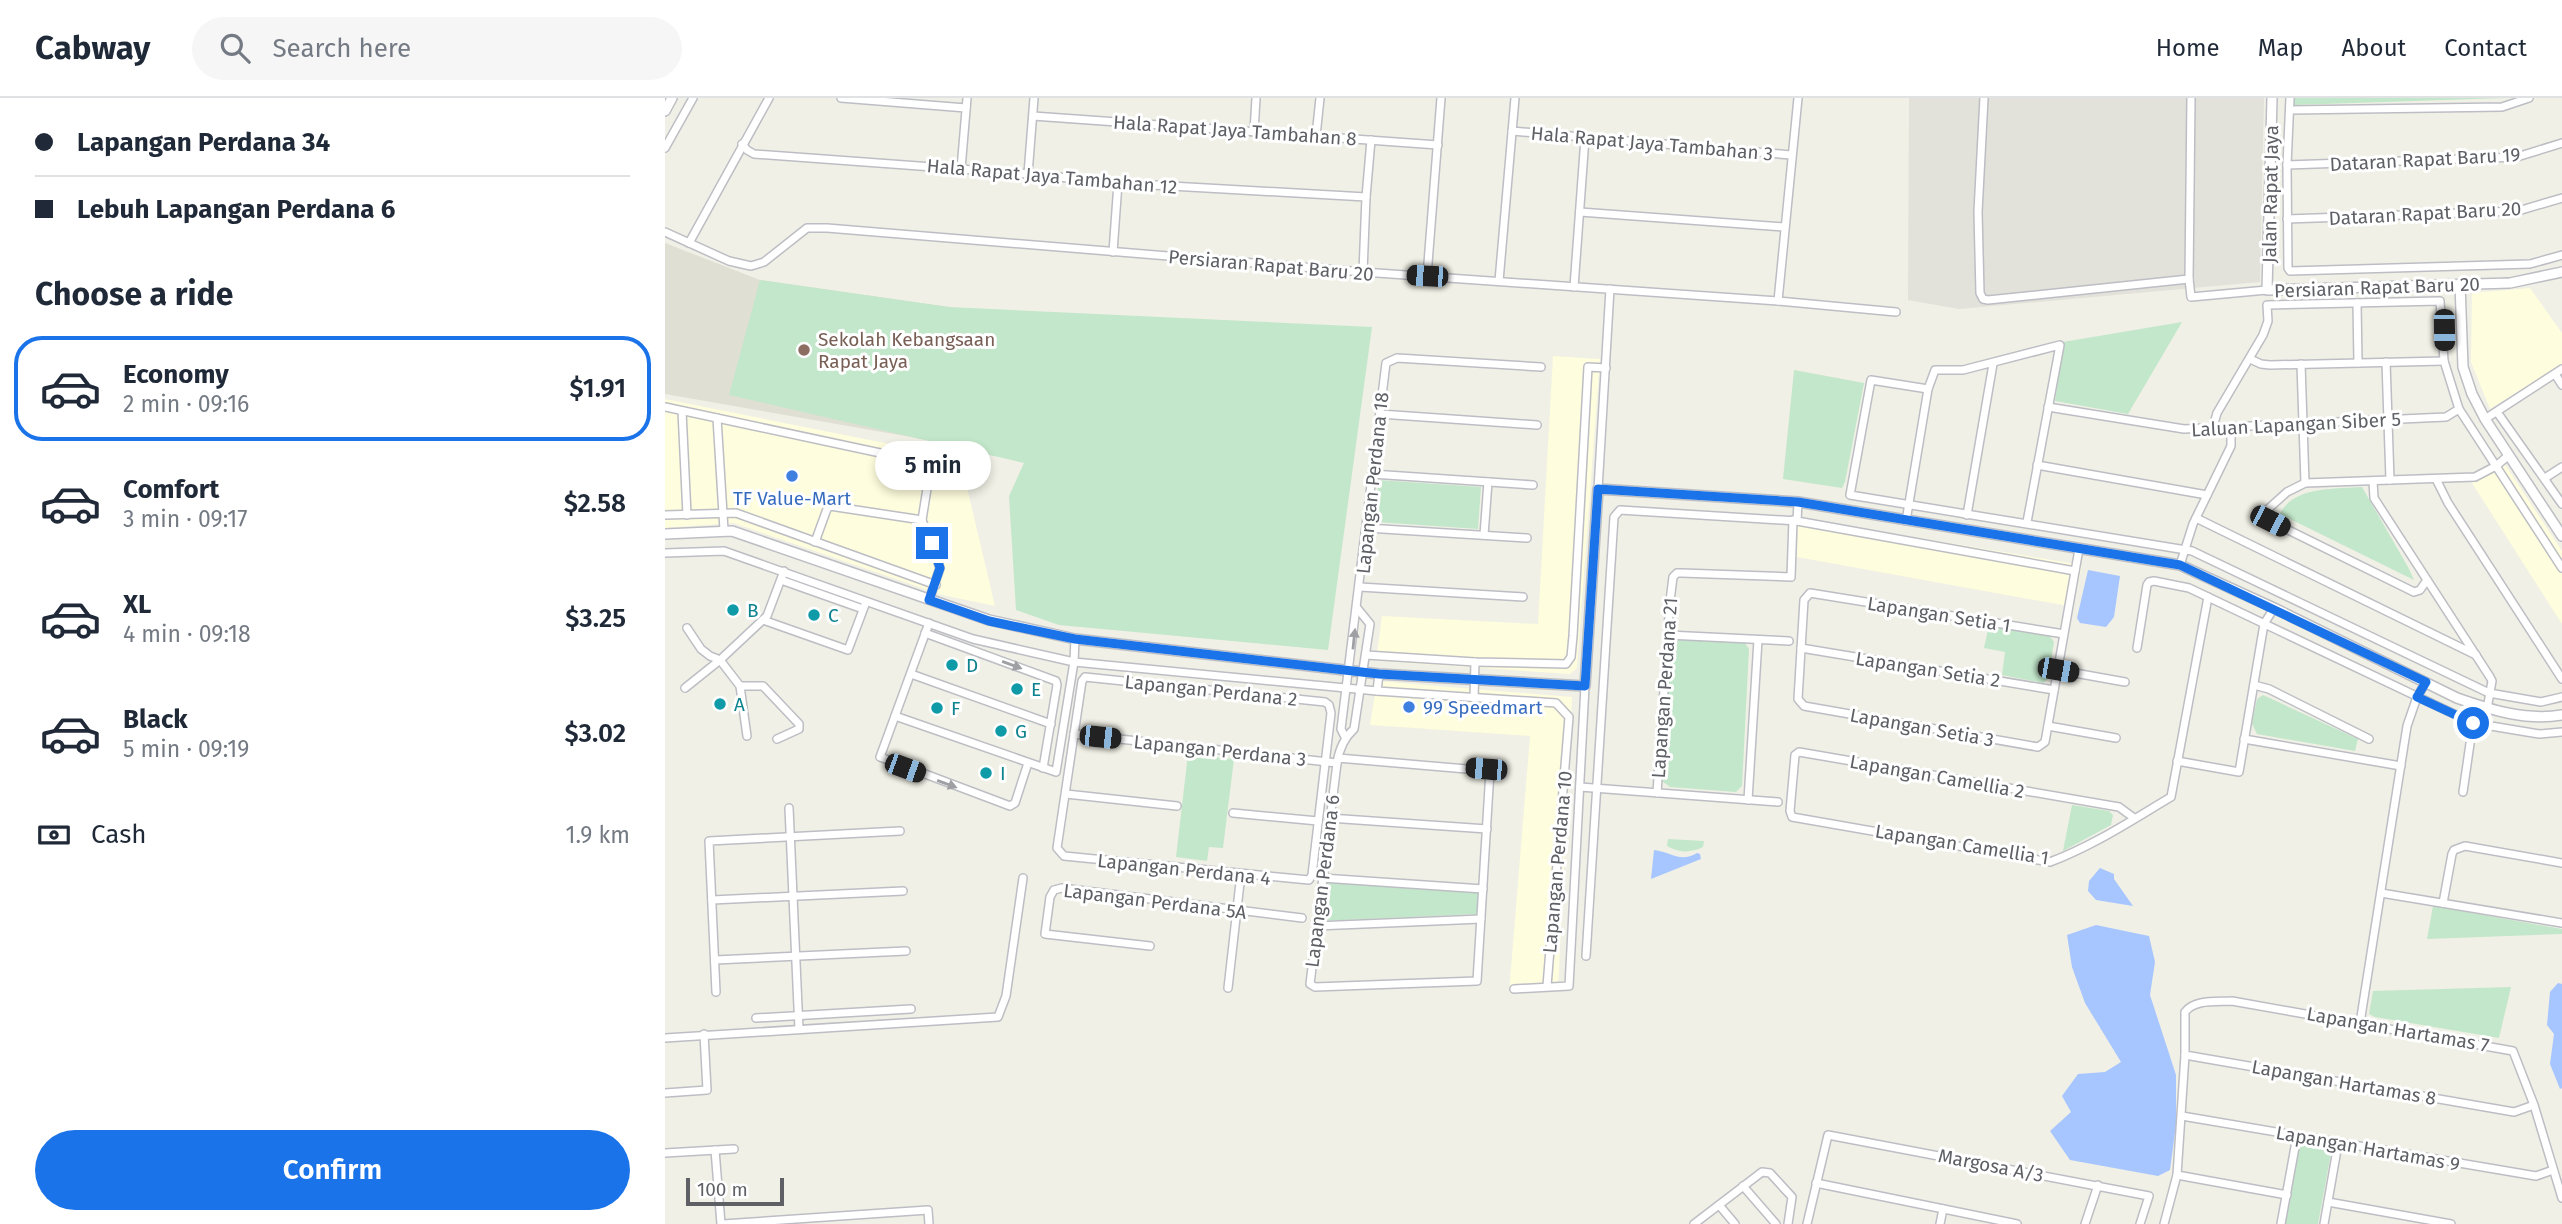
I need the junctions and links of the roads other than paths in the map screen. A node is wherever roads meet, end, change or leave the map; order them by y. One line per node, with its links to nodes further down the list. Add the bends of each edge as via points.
1 (693, 98): 20 (street)
2 (769, 98): 28 (street)
3 (841, 98): 16 (street)
4 (967, 98): 18 (street)
5 (1034, 98): 21 (street)
6 (1256, 98): 23 (street)
7 (1320, 98): 24 (street)
8 (1441, 98): 29 (street)
9 (1515, 98): 22 (street)
10 (1798, 98): 31 (street)
11 (1984, 98): 48 (street, via 1978,212 1983,299)
12 (2191, 98): 48 (street)
13 (2272, 98): 53 (street, Jalan Rapat Jaya)
14 (2290, 98): 19 (street)
15 (2529, 98): 19 (street, via 2502,107)
16 (906, 101): 18 (street)
17 (668, 104): 20 (street)
18 (966, 108): 33 (street)
19 (2290, 110): 32 (street)
20 (684, 114): 30 (street)
21 (1033, 116): 23 (street, Hala Rapat Jaya Tambahan 8); 34 (street)
22 (1513, 131): 25 (street, Hala Rapat Jaya Tambahan 3); 49 (street)
23 (1254, 132): 24 (street, Hala Rapat Jaya Tambahan 8)
24 (1316, 136): 26 (street, Hala Rapat Jaya Tambahan 8)
25 (1585, 138): 31 (street, Hala Rapat Jaya Tambahan 3); 38 (street)
26 (1371, 140): 29 (street, Hala Rapat Jaya Tambahan 8); 36 (street)
27 (2562, 143): 32 (street, Dataran Rapat Baru 19, via 2517,157)
28 (742, 144): 33 (street, Hala Rapat Jaya Tambahan 12, via 754,154); 42 (street)
29 (1438, 145): 47 (street)
30 (665, 148)
31 (1791, 155): 40 (street)
32 (2287, 165): 39 (street)
33 (961, 169): 34 (street, Hala Rapat Jaya Tambahan 12)
34 (1028, 174): 35 (street, Hala Rapat Jaya Tambahan 12)
35 (1118, 183): 36 (street, Hala Rapat Jaya Tambahan 12); 43 (street)
36 (1366, 197): 45 (street)
37 (2562, 198): 39 (street, Dataran Rapat Baru 20, via 2518,211)
38 (1580, 212): 40 (street); 51 (street)
39 (2287, 219): 44 (street, via 2288,268 2295,272 2530,264)
40 (1784, 227): 54 (street)
41 (665, 232): 42 (street, Persiaran Rapat Baru 20)
42 (689, 243): 43 (street, Persiaran Rapat Baru 20, via 751,267 807,228)
43 (1113, 252): 45 (street, Persiaran Rapat Baru 20)
44 (2562, 255)
45 (1363, 272): 47 (street, Persiaran Rapat Baru 20)
46 (2562, 272): 50 (street, Persiaran Rapat Baru 20, via 2510,283)
47 (1427, 276): 49 (street, Persiaran Rapat Baru 20)
48 (2189, 279): 53 (street, Persiaran Rapat Baru 20, via 2191,297)
49 (1499, 281): 51 (street, Persiaran Rapat Baru 20)
50 (2460, 284): 53 (street, Persiaran Rapat Baru 20); 76 (street, via 2463,367)
51 (1574, 287): 52 (street, Persiaran Rapat Baru 20)
52 (1610, 289): 54 (street, Persiaran Rapat Baru 20); 64 (street)
53 (2267, 290)
54 (1778, 301): 56 (street, Persiaran Rapat Baru 20)
55 (2357, 303): 57 (street, via 2267,305 2266,328); 58 (street, via 2440,301); 60 (street)
56 (1896, 312)
57 (2250, 359): 62 (street, via 2270,365); 80 (street)
58 (2444, 361): 59 (street); 71 (street)
59 (2386, 362): 60 (street); 77 (street)
60 (2358, 363): 62 (street)
61 (1993, 364): 68 (street, via 1935,370); 70 (street, via 2060,345); 101 (street)
62 (2301, 364): 78 (street)
63 (1541, 367): 74 (street, Lapangan Perdana 18, via 1390,360 1385,367)
64 (1606, 368): 94 (street); 148 (street, via 1588,367 1571,657 1561,665)
65 (2562, 369): 66 (street)
66 (2554, 374): 67 (street); 73 (street)
67 (2562, 385)
68 (1928, 389): 97 (street); 97 (street, via 1871,380 1850,495)
69 (665, 407): 72 (street)
70 (2048, 407): 80 (street, Laluan Lapangan Siber 5, via 2183,429); 83 (street)
71 (2459, 409): 77 (street, Laluan Lapangan Siber 5, via 2446,417); 84 (street)
72 (682, 411): 75 (street); 100 (street)
73 (2497, 412): 76 (street); 87 (street)
74 (1380, 414): 79 (street); 86 (street, Lapangan Perdana 18)
75 (717, 418): 99 (street); 104 (street, via 923,461 930,470)
76 (2485, 419): 82 (street)
77 (2388, 420): 78 (street, Laluan Lapangan Siber 5); 89 (street)
78 (2303, 424): 81 (street, Laluan Lapangan Siber 5); 92 (street)
79 (1537, 425)
80 (2213, 427): 81 (street, Laluan Lapangan Siber 5)
81 (2231, 427): 95 (street, via 2231,446)
82 (2509, 455): 84 (street); 112 (street)
83 (2037, 465): 95 (street); 107 (street)
84 (2496, 466): 88 (street, via 2475,477); 119 (street)
85 (2562, 467): 87 (street)
86 (1372, 474): 91 (street); 108 (street, Lapangan Perdana 18)
87 (2545, 478): 98 (street)
88 (2436, 479): 89 (street); 154 (street)
89 (2390, 480): 90 (street)
90 (2373, 481): 92 (street); 123 (street, via 2374,498)
91 (1488, 482): 93 (street); 111 (street)
92 (2305, 483): 123 (street, via 2267,510 2270,521 2414,592)
93 (1533, 485)
94 (1598, 489): 96 (street); 160 (street)
95 (2207, 495): 103 (street)
96 (1798, 502): 105 (street); 106 (street)
97 (1908, 503): 101 (street); 106 (street)
98 (2562, 504)
99 (723, 514): 100 (street); 109 (street); 114 (street, via 736,513)
100 (687, 515): 102 (street)
101 (1968, 515): 107 (street)
102 (665, 516)
103 (2196, 518): 116 (street); 145 (street)
104 (922, 520): 114 (street, via 830,506); 124 (street, via 939,565)
105 (1795, 521): 121 (street); 138 (street, Lapangan Perdana 21, via 1791,577 1677,573 1671,589); 191 (street, via 1624,509 1617,513)
106 (1906, 521): 115 (street)
107 (2027, 522): 116 (street)
108 (1367, 528): 111 (street); 125 (street, Lapangan Perdana 18)
109 (724, 530): 110 (street); 128 (street)
110 (665, 534)
111 (1484, 536): 113 (street)
112 (2562, 536)
113 (1527, 538)
114 (815, 542): 124 (street)
115 (2079, 549): 118 (street); 121 (street)
116 (2184, 550): 118 (street); 166 (street, via 2216,561)
117 (665, 553): 120 (street, via 724,551)
118 (2180, 565): 131 (street)
119 (2561, 565)
120 (784, 571): 122 (street); 129 (street)
121 (2075, 571): 137 (street)
122 (781, 580): 129 (street); 132 (street)
123 (2427, 580): 145 (street)
124 (936, 585): 128 (street)
125 (1360, 587): 126 (street); 130 (street, Lapangan Perdana 18)
126 (1523, 597)
127 (2208, 597): 134 (street); 143 (street, via 2154,581 2147,585); 185 (street)
128 (929, 600): 139 (street, via 989,621)
129 (864, 605): 132 (street, via 848,650); 133 (street)
130 (1357, 608): 144 (street, Lapangan Perdana 18, via 1370,624); 150 (street, Lapangan Perdana 18, one-way to 130)
131 (2274, 608): 134 (street); 157 (street)
132 (763, 620): 146 (street)
133 (929, 623): 136 (street); 147 (street, via 973,639)
134 (2264, 624): 158 (street); 167 (street)
135 (687, 628): 146 (street, via 701,649)
136 (925, 634): 152 (street); 174 (street, one-way to 174, via 1056,681)
137 (2064, 634): 142 (street, Lapangan Setia 1, via 1814,593 1805,597); 149 (street)
138 (1668, 635): 140 (street); 193 (street, Lapangan Perdana 21)
139 (1075, 639): 147 (street); 150 (street)
140 (1758, 640): 141 (street); 195 (street)
141 (1789, 642)
142 (1801, 648): 164 (street, Lapangan Setia 2); 175 (street, Lapangan Setia 3, via 1799,703 1804,706 2038,747 2045,742)
143 (2137, 648)
144 (1366, 655): 148 (street); 151 (street, Lapangan Perdana 18)
145 (2476, 655): 166 (street, via 2492,681)
146 (720, 660): 159 (street); 161 (street)
147 (1074, 662): 162 (street); 189 (street, via 1056,772)
148 (1475, 662): 155 (street)
149 (2058, 670): 156 (street); 164 (street)
150 (1350, 671): 151 (street); 162 (street, Lapangan Perdana 18)
151 (1364, 673): 153 (street); 163 (street, Lapangan Perdana 18)
152 (911, 674): 172 (street); 174 (street)
153 (1379, 674): 155 (street); 165 (street)
154 (2562, 679)
155 (1475, 680): 160 (street); 169 (street)
156 (2125, 682)
157 (2426, 682): 167 (street); 170 (street)
158 (2254, 685): 182 (street); 183 (street)
159 (740, 686): 178 (street); 181 (street, via 762,686 799,724 799,729)
160 (1585, 686): 190 (street)
161 (685, 688)
162 (1348, 689): 163 (street); 179 (street, Lapangan Perdana 6, via 1341,729)
163 (1361, 690): 165 (street); 179 (street, Lapangan Perdana 6, via 1354,729)
164 (2054, 690): 175 (street)
165 (1377, 691): 169 (street)
166 (2490, 693): 168 (street, via 2541,702); 170 (street)
167 (2417, 697): 173 (street); 188 (street)
168 (2562, 697)
169 (1474, 698): 201 (street, Lapangan Perdana 10, via 1556,703 1569,718)
170 (2487, 709): 171 (street, via 2538,717)
171 (2562, 715)
172 (895, 716): 187 (street); 187 (street, one-way to 187, via 881,759 1009,806 1015,803)
173 (2473, 723): 176 (street, via 2528,733); 192 (street)
174 (1051, 724): 189 (street)
175 (2048, 726): 180 (street)
176 (2562, 732)
177 (1074, 734): 186 (street, Lapangan Perdana 3); 186 (street, Lapangan Perdana 2, via 1084,677 1325,702 1331,713); 194 (street)
178 (747, 736)
179 (1345, 737): 184 (street, Lapangan Perdana 6)
180 (2116, 738)
181 (777, 739)
182 (2244, 739): 185 (street, via 2239,772); 188 (street)
183 (2369, 739)
184 (1337, 761): 186 (street, Lapangan Perdana 3); 202 (street, Lapangan Perdana 6); 206 (street, Lapangan Perdana 3, via 1490,771)
185 (2177, 761): 204 (street, Lapangan Camellia 1, via 2171,797)
186 (1325, 762): 205 (street)
187 (1028, 763): 189 (street)
188 (2401, 766): 215 (street)
189 (1043, 768)
190 (1580, 787): 191 (street); 203 (street)
191 (1597, 789): 193 (street); 228 (street)
192 (2463, 792)
193 (1657, 793): 195 (street)
194 (1066, 794): 197 (street); 210 (street, Lapangan Perdana 4, via 1058,848 1064,856)
195 (1748, 800): 196 (street)
196 (1778, 802)
197 (1177, 806)
198 (789, 808): 208 (street)
199 (1790, 811): 204 (street, Lapangan Camellia 1, via 1792,817 2050,862); 204 (street, Lapangan Camellia 2, via 1795,755 1799,752 2119,807)
200 (1233, 813): 205 (street)
201 (1560, 817): 203 (street); 219 (street, Lapangan Perdana 10)
202 (1329, 818): 206 (street); 212 (street, Lapangan Perdana 6)
203 (1578, 818): 220 (street)
204 (2134, 818)
205 (1318, 821): 210 (street, Lapangan Perdana 4, via 1309,880)
206 (1487, 829): 213 (street)
207 (900, 831): 208 (street)
208 (791, 837): 216 (street); 217 (street, via 709,841)
209 (2562, 863): 218 (street, via 2465,846 2452,854)
210 (1241, 874): 221 (street)
211 (1023, 878): 239 (street, via 1006,996 998,1017)
212 (1322, 878): 213 (street); 225 (street, Lapangan Perdana 6)
213 (1483, 889): 223 (street)
214 (903, 891): 216 (street)
215 (2381, 892): 218 (street); 238 (street)
216 (793, 896): 217 (street); 229 (street)
217 (712, 900): 230 (street)
218 (2442, 903): 224 (street)
219 (1555, 904): 220 (street); 231 (street, Lapangan Perdana 10)
220 (1573, 904): 231 (street, via 1569,986)
221 (1237, 911): 222 (street, Lapangan Perdana 5A); 226 (street, Lapangan Perdana 5A, via 1062,888 1050,897 1045,934); 232 (street)
222 (1301, 918)
223 (1481, 919): 225 (street); 225 (street, Lapangan Perdana 6, via 1477,981 1313,987)
224 (2562, 923)
225 (1316, 926)
226 (1150, 946)
227 (906, 951): 229 (street)
228 (1586, 956)
229 (796, 957): 230 (street); 236 (street)
230 (715, 960): 234 (street)
231 (1547, 986): 233 (street)
232 (1229, 988)
233 (1514, 989)
234 (716, 992)
235 (911, 1009): 236 (street)
236 (799, 1016): 237 (street); 239 (street)
237 (756, 1018)
238 (2360, 1023): 242 (street, Lapangan Hartamas 7, via 2232,1001 2196,1003 2185,1012); 244 (street, Lapangan Hartamas 7, via 2513,1051)
239 (799, 1030): 240 (street)
240 (704, 1034): 241 (street); 243 (street, via 707,1090)
241 (665, 1038)
242 (2185, 1055): 244 (street, Lapangan Hartamas 8, via 2514,1112); 245 (street)
243 (665, 1093)
244 (2534, 1105): 251 (street, Lapangan Hartamas 7)
245 (2182, 1116): 246 (street, Lapangan Hartamas 9); 252 (street)
246 (2297, 1136): 247 (street, Lapangan Hartamas 9); 256 (street)
247 (2338, 1144): 251 (street, Lapangan Hartamas 9, via 2536,1176); 258 (street)
248 (734, 1149): 249 (street)
249 (715, 1150): 250 (street); 262 (street)
250 (665, 1153)
251 (2553, 1170): 257 (street, Lapangan Hartamas 7)
252 (2177, 1175): 256 (street); 273 (street)
253 (1816, 1183): 254 (street, Margosa A/3, via 1825,1139 1833,1135); 260 (street); 268 (street)
254 (2098, 1185): 271 (street); 272 (street, Margosa A/3, via 2148,1196)
255 (1743, 1186): 259 (street); 266 (street); 267 (street, via 1762,1172 1770,1173 1791,1197)
256 (2287, 1195): 274 (street)
257 (2562, 1198)
258 (2328, 1202): 275 (street); 276 (street)
259 (1719, 1205): 264 (street); 265 (street)
260 (1943, 1209): 261 (street); 269 (street)
261 (2004, 1223): 270 (street)
262 (722, 1224): 263 (street, via 928,1210)
263 (929, 1224)
264 (1695, 1224)
265 (1735, 1224)
266 (1776, 1224)
267 (1788, 1224)
268 (1807, 1224)
269 (1940, 1224)
270 (2017, 1224)
271 (2085, 1224)
272 (2140, 1224)
273 (2164, 1224)
274 (2281, 1224)
275 (2324, 1224)
276 (2451, 1224)

